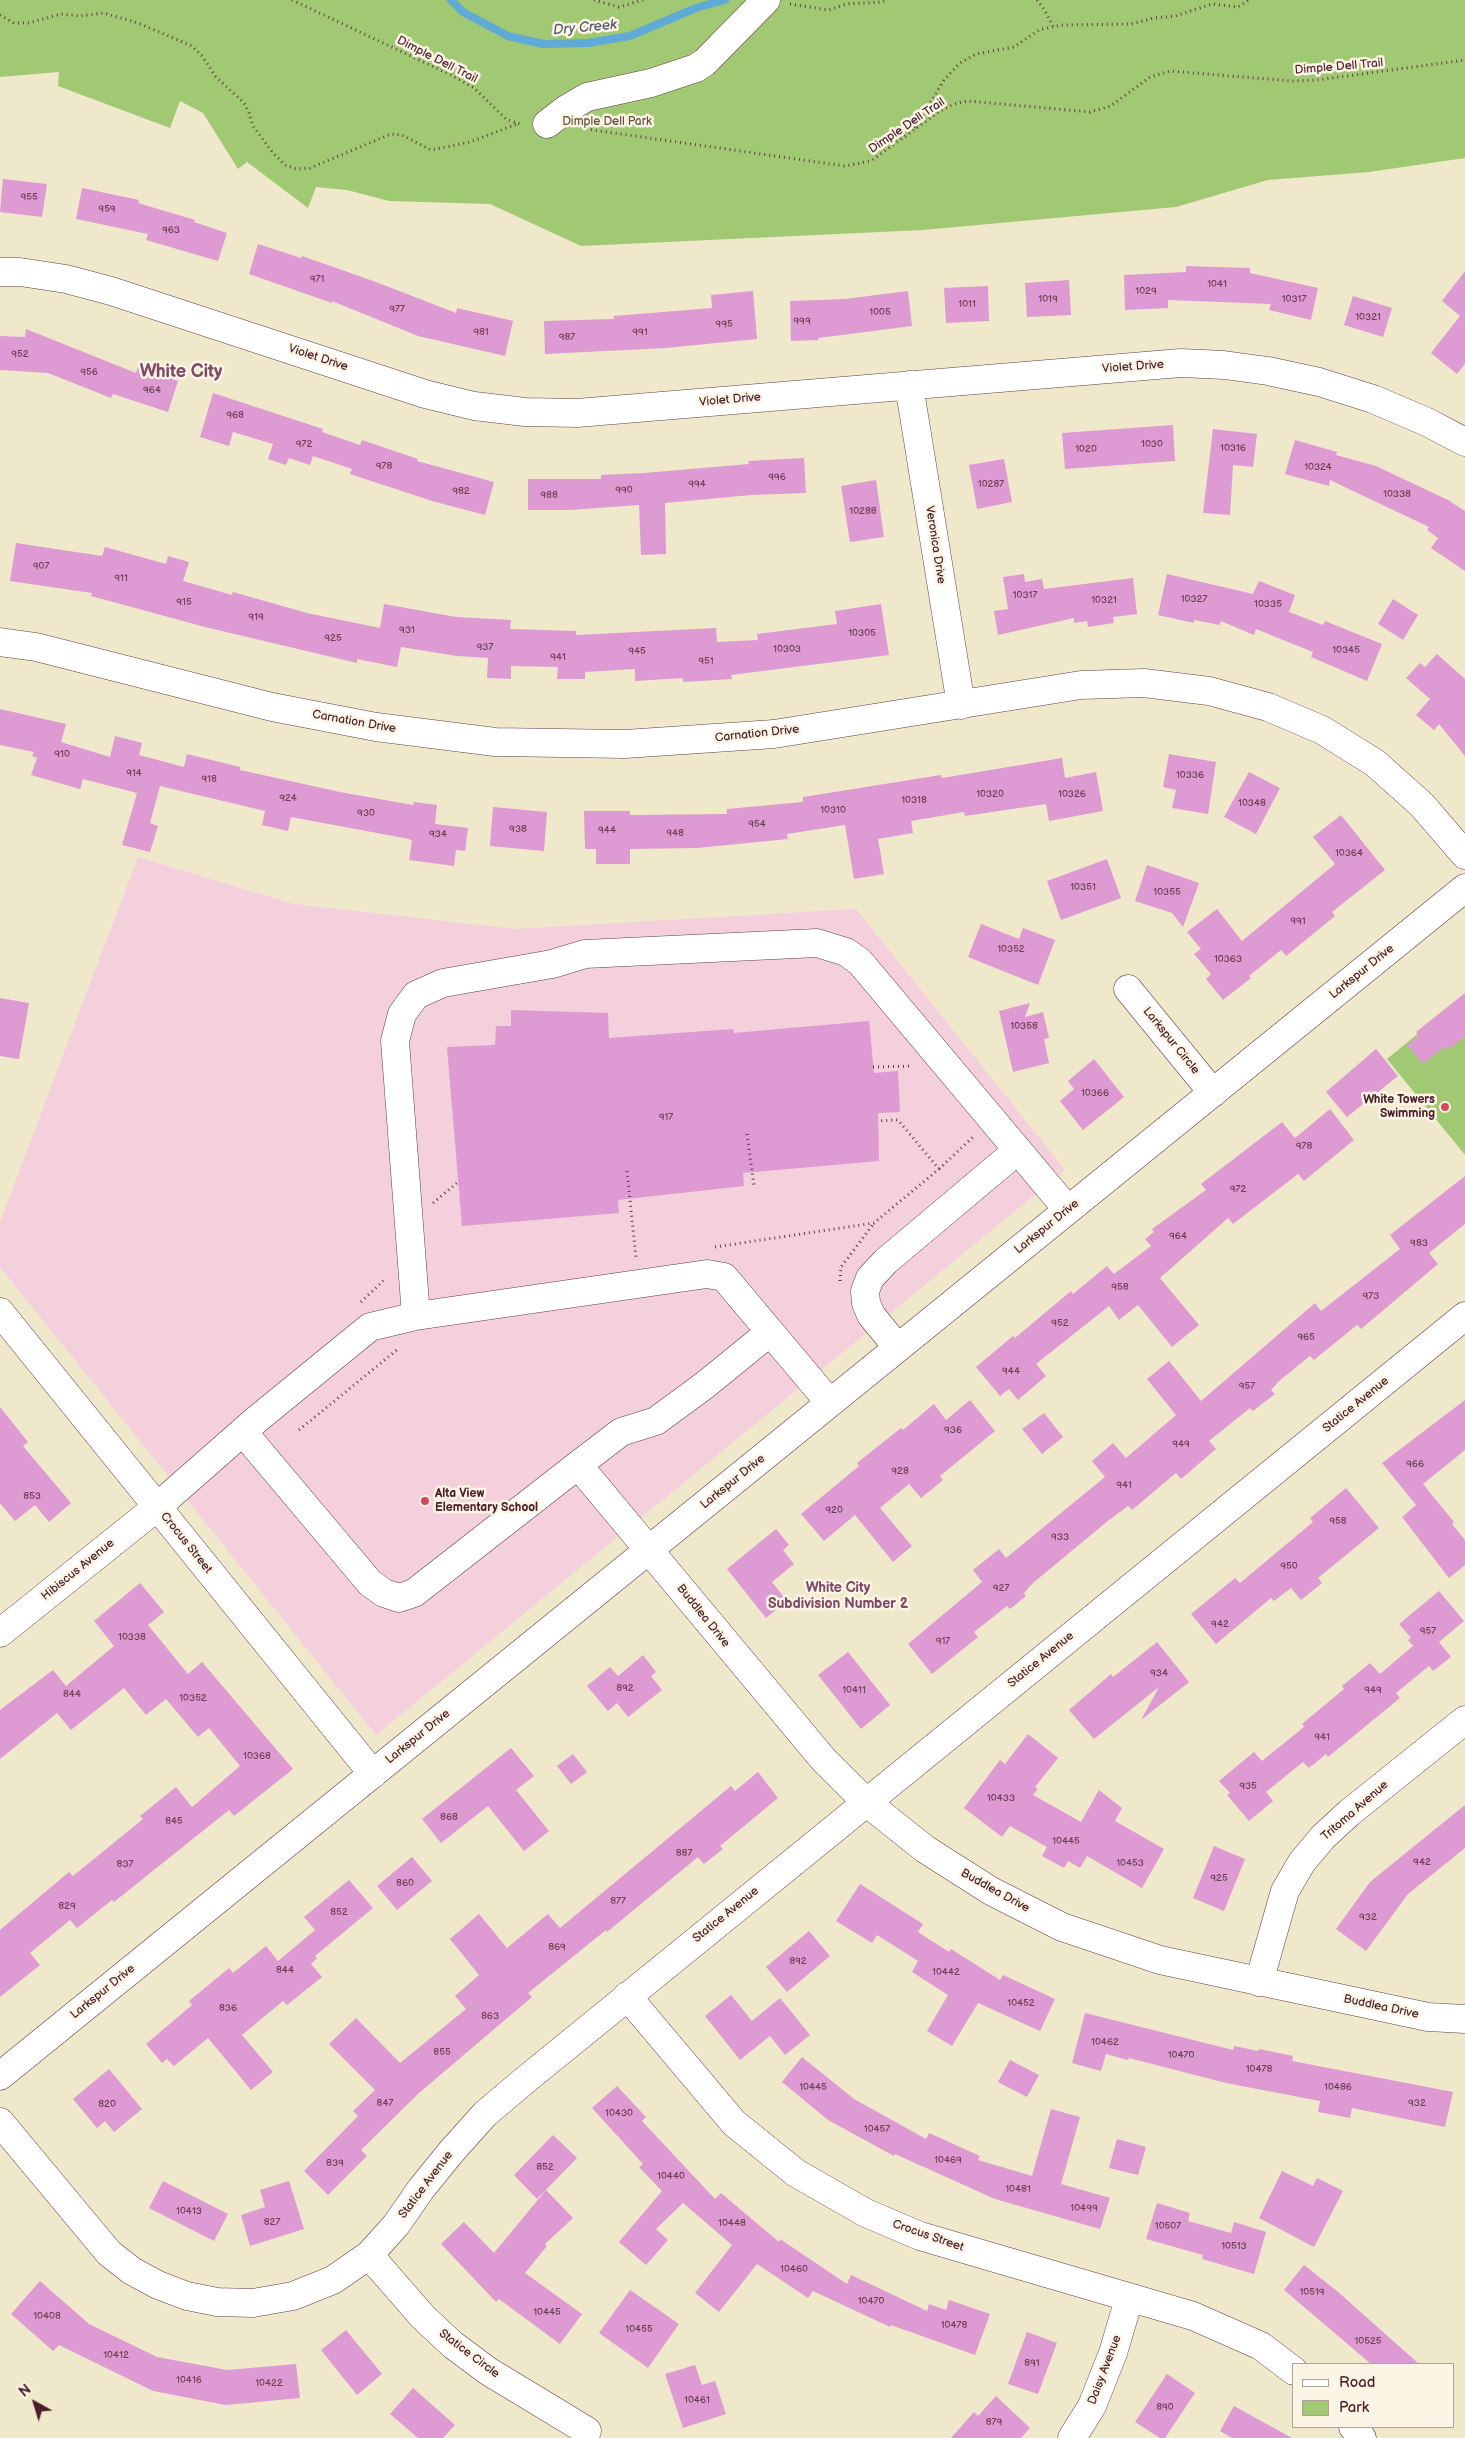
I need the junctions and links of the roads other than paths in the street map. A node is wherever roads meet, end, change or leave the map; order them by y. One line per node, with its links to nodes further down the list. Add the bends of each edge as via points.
1 (763, 3): 2 (street, via 696,68 665,79 587,97)
2 (548, 124)
3 (0, 272): 4 (street, Violet Drive, via 66,279 112,291 426,394 482,407 525,412 577,412)
4 (909, 385): 5 (street, Violet Drive, via 1181,363 1224,365 1319,382 1373,399); 7 (street, Veronica Drive)
5 (1465, 442)
6 (0, 642): 7 (street, Carnation Drive, via 36,647 272,707 376,727 495,742 625,744 774,734)
7 (961, 705): 8 (street, Carnation Drive, via 1081,685 1144,683 1209,690 1268,707 1322,730 1375,763 1422,804)
8 (1465, 855)
9 (1465, 888): 11 (street, Larkspur Drive)
10 (1128, 989): 11 (street, Larkspur Circle)
11 (1213, 1093): 13 (street, Larkspur Drive)
12 (1018, 1150): 13 (street); 15 (street, via 860,962 846,952 817,943 585,954 552,964 443,983 416,995 402,1014 395,1041); 18 (street, via 870,1278 866,1303 871,1315)
13 (1068, 1210): 18 (street, Larkspur Drive)
14 (0, 1312): 22 (street, Crocus Street)
15 (416, 1316): 17 (street, Hibiscus Avenue, via 707,1274 724,1278); 20 (street, Hibiscus Avenue, via 365,1331)
16 (1465, 1316): 27 (street, Statice Avenue)
17 (770, 1332): 19 (street, Hibiscus Avenue); 21 (street, via 656,1421 621,1432)
18 (898, 1348): 19 (street, Larkspur Drive)
19 (830, 1403): 23 (street, Larkspur Drive)
20 (250, 1426): 21 (street, via 370,1583 398,1598 414,1593); 22 (street, Hibiscus Avenue)
21 (578, 1465): 23 (street, Buddlea Drive)
22 (157, 1506): 24 (street, Hibiscus Avenue); 26 (street, Crocus Street)
23 (649, 1550): 26 (street, Larkspur Drive); 27 (street, Buddlea Drive, via 784,1714)
24 (0, 1633)
25 (1465, 1720): 28 (street, Tritoma Avenue, via 1349,1813 1302,1862 1285,1891)
26 (373, 1774): 31 (street, Larkspur Drive)
27 (866, 1802): 28 (street, Buddlea Drive, via 925,1849 982,1886 1062,1927 1160,1960); 29 (street, Statice Avenue)
28 (1259, 1982): 30 (street, Buddlea Drive, via 1428,2017)
29 (627, 1996): 33 (street, Statice Avenue, via 485,2114); 34 (street, Crocus Street, via 734,2123 796,2173 866,2213 920,2236)
30 (1465, 2019)
31 (0, 2076)
32 (0, 2122): 33 (street, Statice Avenue, via 108,2253 132,2271 187,2296 217,2302 252,2303 292,2296 333,2280)
33 (368, 2255): 37 (street, Statice Circle, via 423,2317 453,2345 488,2371)
34 (1129, 2299): 35 (street, Crocus Street, via 1193,2316 1261,2346); 38 (street, Daisy Avenue, via 1096,2397)
35 (1292, 2369)
36 (1354, 2428): 39 (street)
37 (587, 2432)
38 (1072, 2438)
39 (1362, 2438)

